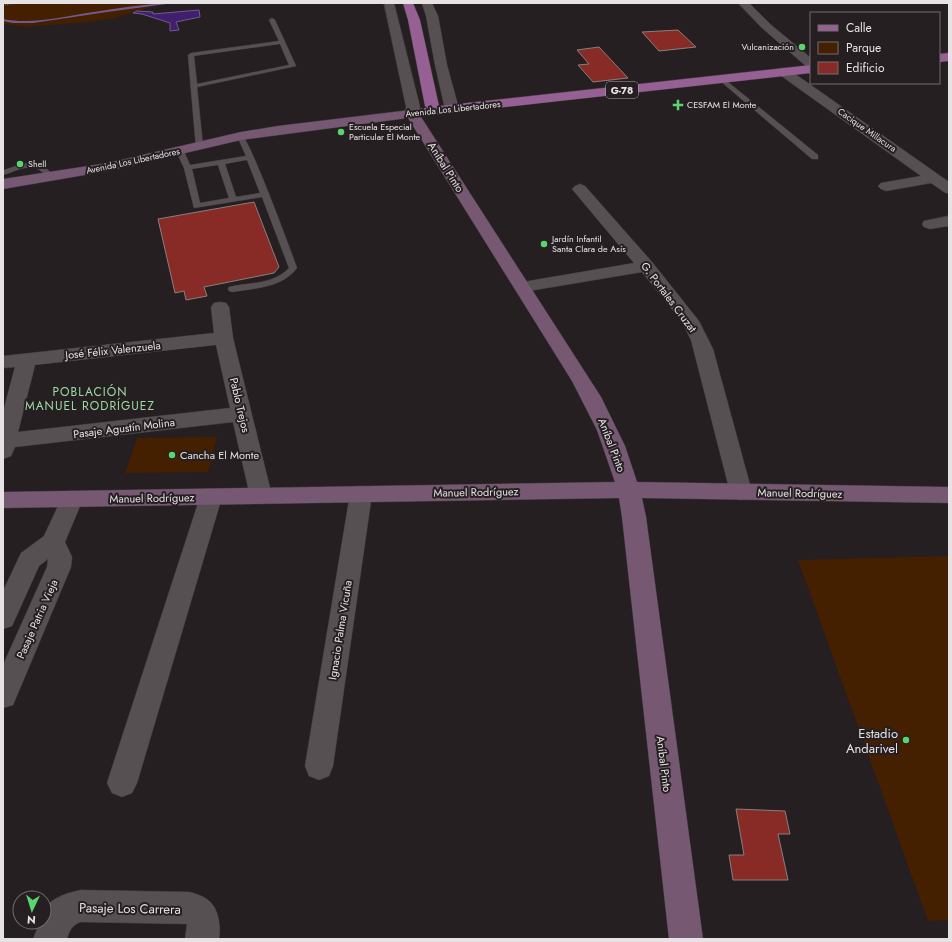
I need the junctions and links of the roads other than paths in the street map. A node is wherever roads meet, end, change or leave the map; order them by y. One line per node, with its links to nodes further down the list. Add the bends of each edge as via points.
1 (389, 3): 15 (street, Aníbal Pinto, via 413,107)
2 (408, 3): 13 (main road)
3 (427, 3): 12 (street)
4 (742, 3): 7 (street)
5 (272, 20): 6 (lane)
6 (282, 42): 11 (lane, via 191,55); 11 (lane, via 293,66)
7 (810, 63)
8 (810, 69): 9 (main road, Avenida Los Libertadores / G-78)
9 (784, 72): 10 (main road, Avenida Los Libertadores / G-78); 25 (street, Cacique Millacura)
10 (721, 79): 14 (main road, Avenida Los Libertadores / G-78); 20 (lane)
11 (194, 86): 17 (lane)
12 (448, 93): 13 (street); 14 (street)
13 (432, 108): 14 (main road, Avenida Los Libertadores / G-78); 15 (street, Avenida Los Libertadores)
14 (452, 109)
15 (412, 114): 16 (street, Avenida Los Libertadores); 35 (street, Aníbal Pinto)
16 (241, 136): 17 (street, Avenida Los Libertadores); 19 (lane)
17 (199, 146): 18 (street, Avenida Los Libertadores)
18 (180, 151): 22 (lane); 24 (street, Avenida Los Libertadores)
19 (250, 157): 21 (lane); 30 (lane)
20 (815, 157)
21 (221, 162): 22 (lane); 31 (lane)
22 (188, 168): 31 (lane, via 197,206)
23 (3, 173): 24 (lane, via 14,168 33,166 41,168)
24 (51, 177): 26 (street, Avenida Los Libertadores)
25 (934, 178): 27 (street); 29 (street, Cacique Millacura)
26 (3, 184)
27 (886, 186)
28 (580, 189): 34 (street, G. Portales Cruzat)
29 (949, 189)
30 (265, 194): 31 (lane); 36 (lane, via 293,268 288,275 276,281)
31 (233, 200)
32 (949, 221): 33 (street)
33 (930, 224)
34 (646, 266): 35 (street); 44 (street, G. Portales Cruzat, via 690,321 700,340)
35 (523, 287): 43 (street, Aníbal Pinto, via 601,415)
36 (232, 289)
37 (220, 307): 38 (street, Pablo Trejos)
38 (224, 338): 39 (street, José Félix Valenzuela); 41 (street, Pablo Trejos)
39 (27, 359): 40 (street, José Félix Valenzuela); 42 (street)
40 (3, 362)
41 (242, 414): 42 (street, Pasaje Agustín Molina); 47 (street, Pablo Trejos)
42 (4, 446)
43 (628, 490): 44 (street, Manuel Rodríguez); 45 (street, Manuel Rodríguez); 58 (street, Aníbal Pinto, via 636,533)
44 (741, 492): 46 (street, Manuel Rodríguez)
45 (361, 494): 47 (street, Manuel Rodríguez); 54 (street, Ignacio Palma Vicuña)
46 (949, 495)
47 (261, 496): 48 (street, Manuel Rodríguez)
48 (211, 497): 49 (street, Manuel Rodríguez); 55 (street)
49 (72, 499): 50 (street, Manuel Rodríguez); 51 (street)
50 (3, 500)
51 (54, 542): 52 (street, via 30,560); 53 (street, Pasaje Patria Vieja, via 60,557 59,567)
52 (3, 618)
53 (3, 696)
54 (319, 766)
55 (122, 784)
56 (50, 939): 57 (street, Pasaje Los Carrera, via 58,918 64,911 81,906 190,908 196,910 204,921)
57 (202, 939)
58 (686, 939)

